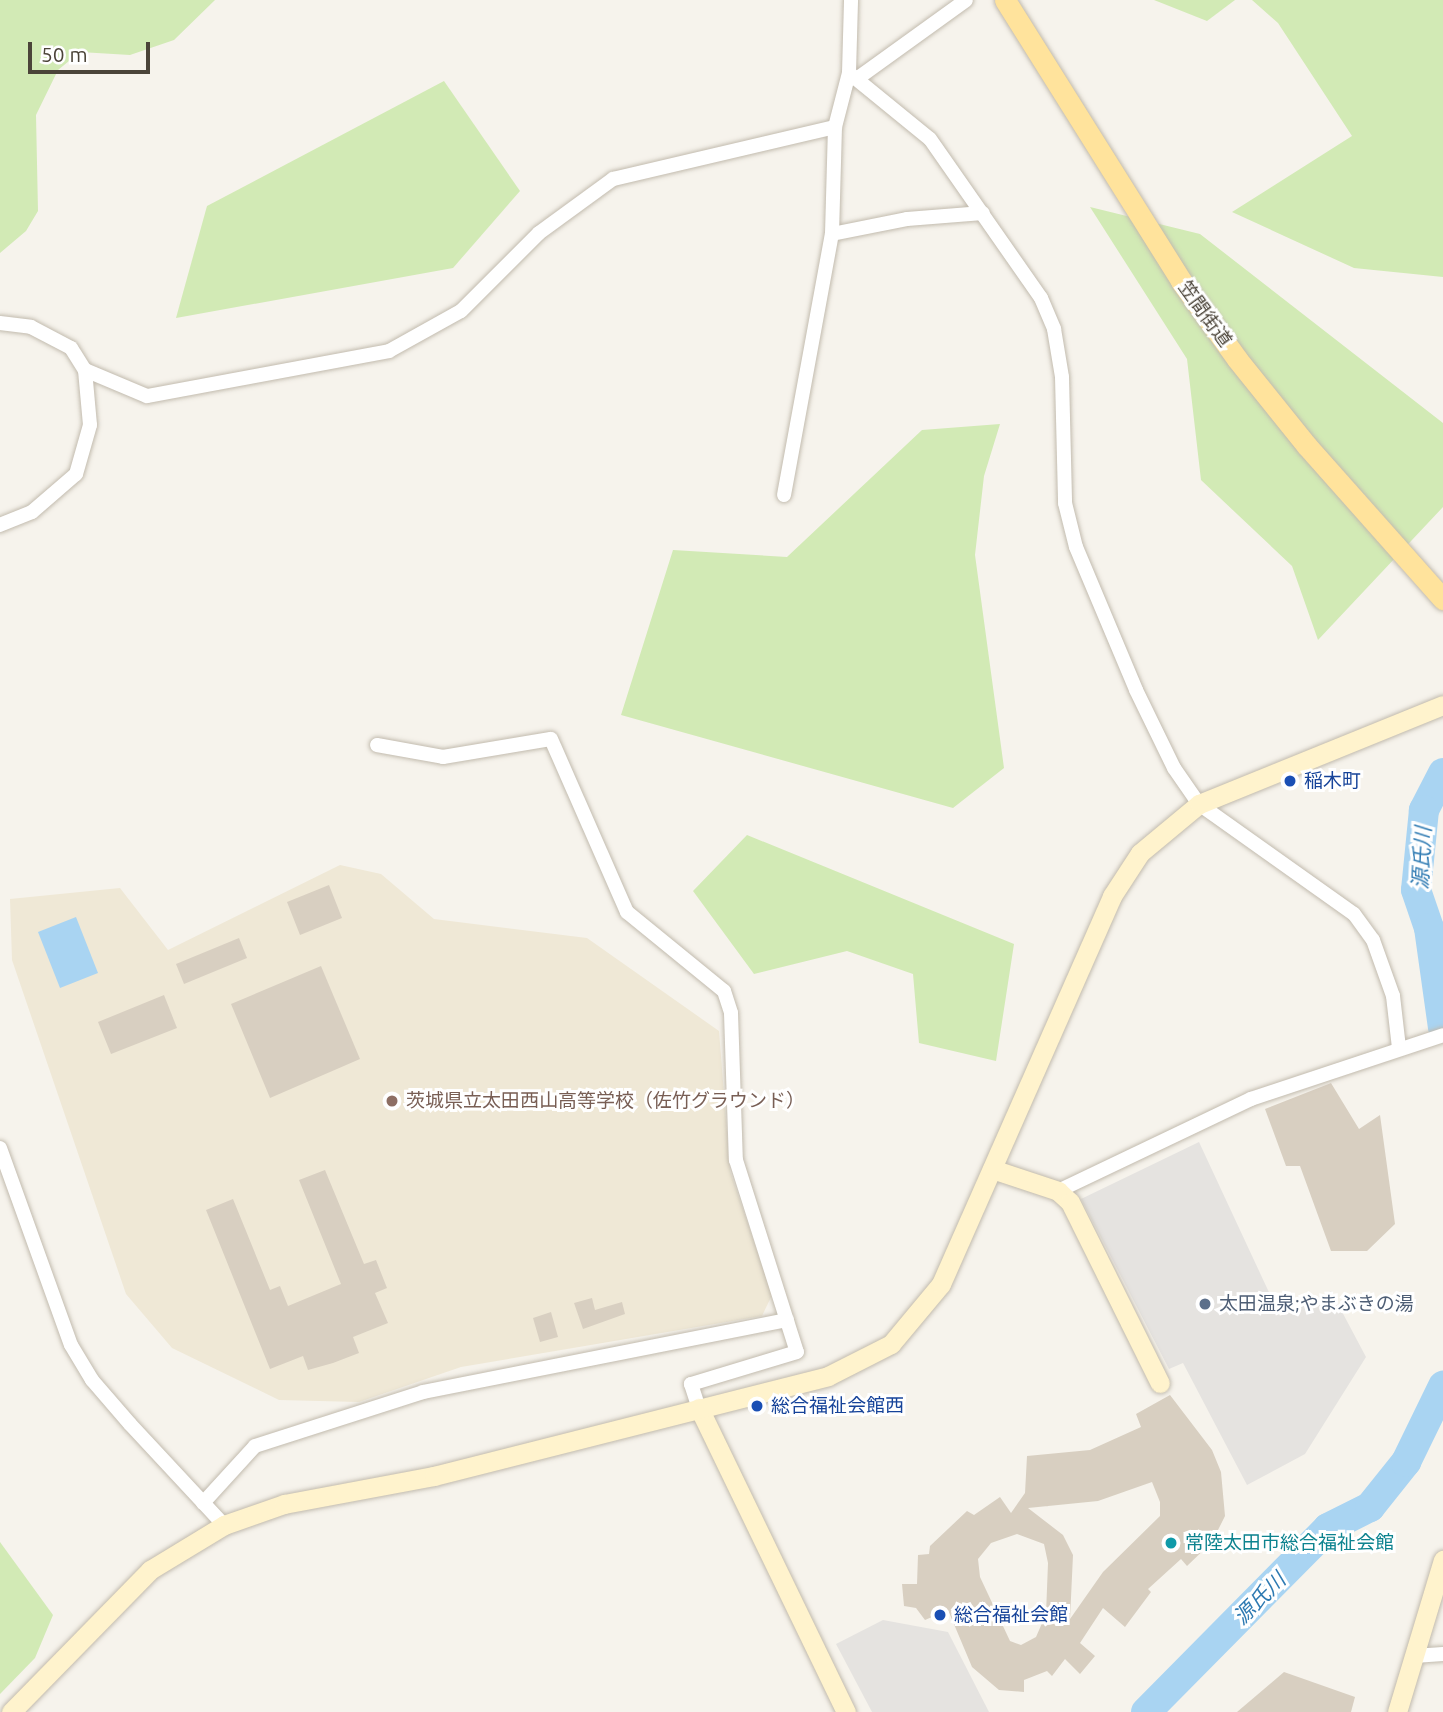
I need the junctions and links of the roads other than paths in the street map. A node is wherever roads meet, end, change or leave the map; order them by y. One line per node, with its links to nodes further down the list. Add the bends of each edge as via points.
1 (851, 0): 4 (street)
2 (966, 0): 4 (street)
3 (1005, 0): 12 (main road, 笠間街道, via 1221,337 1307,446)
4 (853, 75): 5 (street); 6 (street, via 930,139)
5 (835, 127): 7 (street); 9 (street, via 613,179 539,233 461,311 388,351 146,396)
6 (983, 213): 7 (street, via 907,219); 15 (street, via 1041,298 1054,329 1062,377 1065,503 1076,547 1136,690 1174,768)
7 (832, 234): 10 (street)
8 (0, 323): 9 (street, via 13,322 56,336 71,348)
9 (85, 370): 11 (street, via 90,425 76,474 32,512)
10 (784, 495)
11 (0, 525)
12 (1443, 599)
13 (1443, 705): 15 (street)
14 (377, 745): 21 (street, via 443,757 551,739 627,912 724,991 731,1013 736,1160)
15 (1199, 804): 17 (street, via 1354,914 1373,940 1393,996); 19 (street, via 1140,853 1112,896)
16 (1443, 1035): 17 (street)
17 (1399, 1048): 20 (street, via 1251,1099)
18 (0, 1148): 24 (street, via 71,1345 92,1380)
19 (992, 1170): 20 (street); 23 (street, via 941,1284 891,1344 828,1376)
20 (1058, 1191): 22 (street, via 1070,1202)
21 (787, 1320): 23 (street, via 797,1352 691,1384); 24 (street, via 423,1392 255,1446)
22 (1160, 1383)
23 (699, 1408): 25 (street, via 433,1476 284,1504); 30 (street)
24 (203, 1503): 25 (street)
25 (225, 1525): 29 (street, via 150,1570)
26 (1443, 1560): 28 (street)
27 (1443, 1654): 28 (street)
28 (1414, 1656): 31 (street)
29 (11, 1712)
30 (846, 1712)
31 (1397, 1712)

